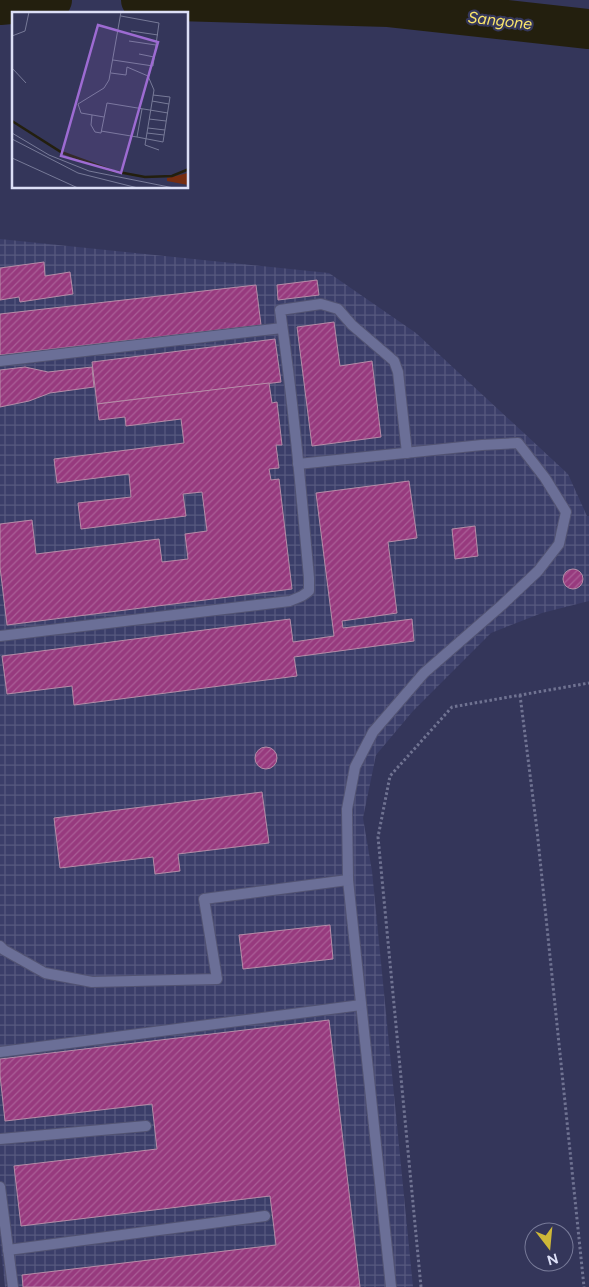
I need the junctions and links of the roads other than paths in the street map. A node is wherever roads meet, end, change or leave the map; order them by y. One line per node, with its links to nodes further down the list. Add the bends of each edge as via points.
1 (282, 328): 2 (lane); 3 (lane, via 280,310 322,304 338,309 394,361); 4 (lane)
2 (0, 361)
3 (407, 453): 4 (lane); 6 (lane, via 518,443 566,512 559,544 538,571 424,673 373,732 355,767 347,809)
4 (298, 464): 5 (lane, via 309,578 309,591 302,596 290,601)
5 (0, 636)
6 (348, 880): 7 (lane, via 204,899 217,979 92,982 45,973); 8 (lane)
7 (0, 946)
8 (361, 1005): 9 (lane); 16 (lane)
9 (0, 1052)
10 (146, 1126): 11 (lane)
11 (0, 1139)
12 (0, 1187): 14 (lane)
13 (265, 1216): 14 (lane)
14 (8, 1250): 15 (lane)
15 (13, 1287)
16 (391, 1287)

